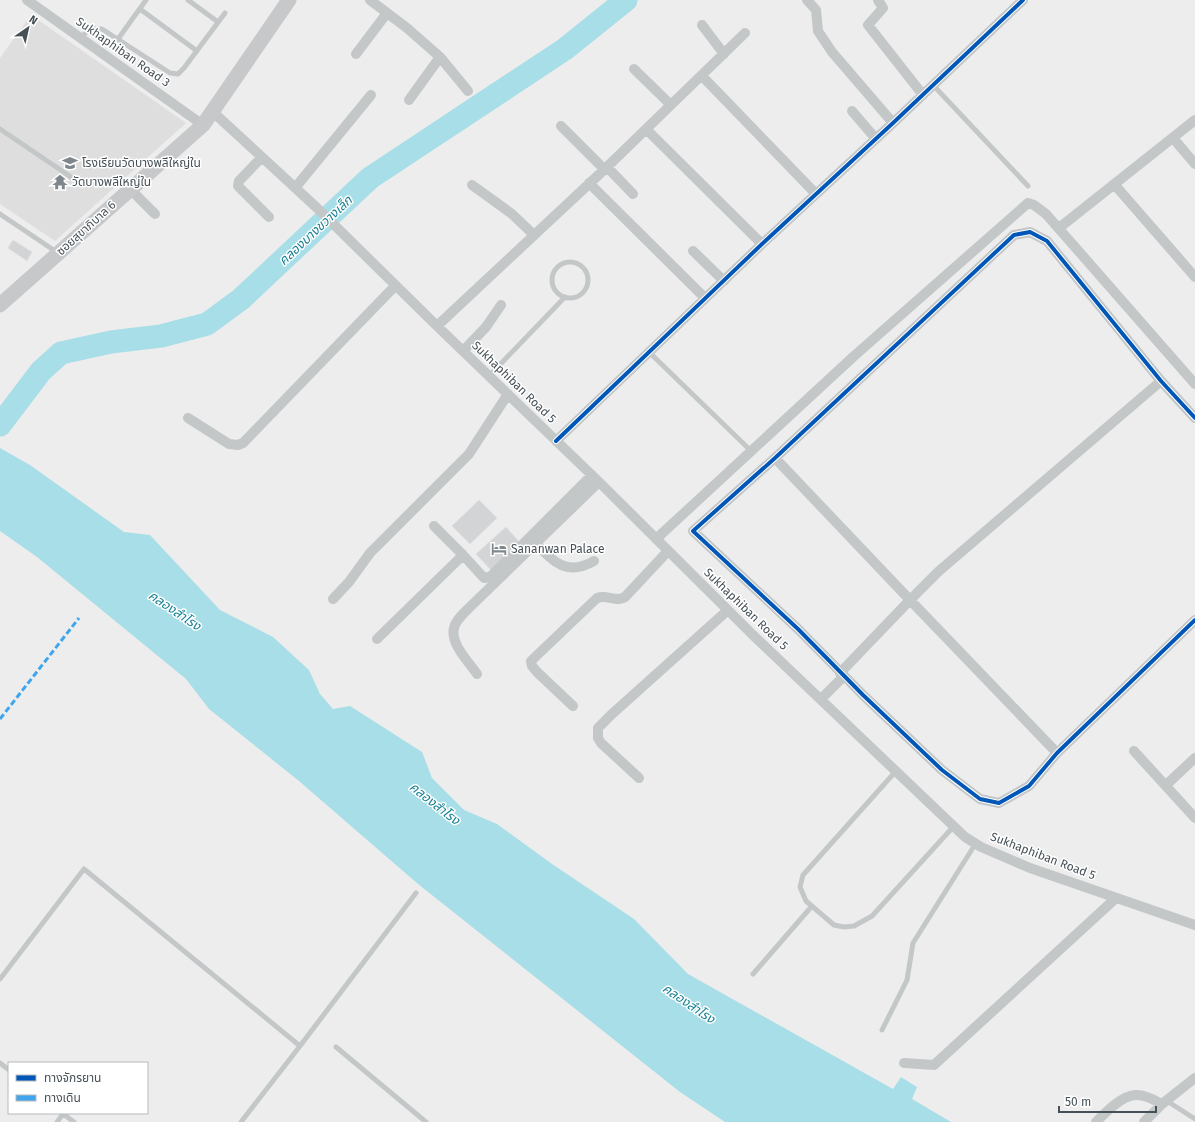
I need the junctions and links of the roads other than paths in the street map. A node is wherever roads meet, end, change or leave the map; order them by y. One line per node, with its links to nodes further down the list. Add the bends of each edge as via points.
1 (27, 0): 15 (street, Sukhaphiban Road 3)
2 (146, 0): 9 (lane)
3 (188, 0): 12 (lane)
4 (370, 0): 11 (street)
5 (807, 0): 32 (street, via 816,10 818,31 832,52)
6 (878, 0): 26 (street, via 883,8 868,25)
7 (1023, 0): 23 (street)
8 (283, 2): 30 (street, ซอยสุขาภิบาล 6)
9 (140, 9): 16 (lane); 17 (lane)
10 (225, 13): 12 (lane)
11 (387, 13): 18 (street); 20 (street)
12 (218, 22): 17 (lane)
13 (702, 25): 19 (street)
14 (745, 33): 19 (street)
15 (80, 38): 16 (lane, via 90,29 102,29); 33 (street, Sukhaphiban Road 3)
16 (118, 39): 17 (lane, via 170,72 178,74)
17 (197, 51)
18 (356, 54)
19 (724, 54): 22 (street)
20 (440, 57): 24 (street); 27 (street)
21 (634, 69): 28 (street)
22 (702, 76): 28 (street); 50 (street)
23 (934, 85): 26 (street); 46 (lane)
24 (468, 91)
25 (371, 95): 47 (street)
26 (923, 95): 32 (street)
27 (409, 100)
28 (672, 105): 36 (street)
29 (852, 111): 38 (street)
30 (213, 112): 33 (street, ซอยสุขาภิบาล 6); 39 (street, Sukhaphiban Road 5)
31 (1195, 120): 37 (street)
32 (893, 123): 38 (street)
33 (203, 125): 48 (street, ซอยสุขาภิบาล 6)
34 (561, 126): 41 (street)
35 (0, 129): 42 (lane)
36 (646, 129): 41 (street); 56 (street)
37 (1173, 138): 40 (street); 44 (street)
38 (876, 139): 50 (street)
39 (262, 157): 47 (street, Sukhaphiban Road 5); 53 (street, via 239,181 238,186)
40 (1195, 164)
41 (605, 168): 43 (street); 49 (street)
42 (71, 177)
43 (589, 183): 55 (street); 63 (street)
44 (1114, 184): 54 (street); 59 (street)
45 (472, 185): 55 (street, via 512,214)
46 (1028, 186)
47 (295, 188): 61 (street, Sukhaphiban Road 5)
48 (130, 190): 52 (street); 58 (street, ซอยสุขาภิบาล 6)
49 (633, 194)
50 (816, 194): 56 (street)
51 (0, 214): 58 (lane)
52 (155, 214)
53 (268, 217)
54 (1059, 228): 71 (street); 80 (street, via 1034,204 1024,205 853,357)
55 (534, 234): 66 (street)
56 (762, 244): 60 (street)
57 (693, 251): 60 (street)
58 (58, 253): 64 (street, ซอยสุขาภิบาล 6)
59 (1195, 277)
60 (724, 280): 63 (street)
61 (395, 286): 66 (street, Sukhaphiban Road 5); 73 (street, via 243,443 229,444)
62 (565, 297): 62 (lane, via 573,298 586,289 587,274 583,267 576,263 560,265 552,278 553,286); 69 (lane)
63 (705, 298): 68 (street)
64 (0, 305)
65 (501, 305): 67 (street, via 486,327)
66 (436, 326): 67 (street, Sukhaphiban Road 5)
67 (463, 352): 69 (street, Sukhaphiban Road 5)
68 (650, 353): 75 (street); 76 (lane)
69 (489, 376): 72 (street, Sukhaphiban Road 5)
70 (1161, 381): 74 (street); 77 (street, via 1047,241 1030,232 1014,235); 86 (street, via 939,571)
71 (1195, 384)
72 (508, 394): 75 (street, Sukhaphiban Road 5); 85 (street, via 469,454 370,553)
73 (188, 418)
74 (1195, 418)
75 (556, 441): 78 (street, Sukhaphiban Road 5)
76 (748, 448)
77 (775, 458): 86 (street); 91 (street, via 693,531)
78 (595, 478): 80 (street, Sukhaphiban Road 5); 81 (street); 83 (street, via 490,577 484,578)
79 (434, 526): 83 (street)
80 (656, 539): 82 (street, Sukhaphiban Road 5)
81 (536, 543): 84 (street, via 546,556 562,566 585,566); 90 (street, via 473,604 454,627 460,652)
82 (668, 551): 87 (street, Sukhaphiban Road 5); 93 (street, via 625,597 616,600 603,596 597,598 531,660 537,672)
83 (462, 555): 89 (street)
84 (594, 561)
85 (333, 599)
86 (910, 600): 91 (street); 95 (street)
87 (728, 610): 92 (street, Sukhaphiban Road 5); 98 (street, via 598,728 601,743)
88 (1195, 620): 95 (street)
89 (377, 639)
90 (477, 674)
91 (842, 674): 92 (street); 95 (street, via 942,770 980,799 1000,802 1029,786)
92 (821, 699): 97 (street, Sukhaphiban Road 5)
93 (573, 706)
94 (1134, 751): 99 (street)
95 (1057, 753)
96 (1195, 758): 99 (street)
97 (897, 770): 101 (street, Sukhaphiban Road 5); 105 (lane, via 803,875 800,887 806,901)
98 (639, 778)
99 (1166, 785): 100 (street)
100 (1195, 818)
101 (954, 826): 102 (street, Sukhaphiban Road 5); 105 (lane, via 872,916 854,926 844,927 834,925)
102 (976, 843): 104 (street, Sukhaphiban Road 5, via 1030,868); 109 (lane, via 913,943 907,980)
103 (416, 893): 110 (lane)
104 (1116, 898): 106 (street, Sukhaphiban Road 5); 113 (street, via 934,1065)
105 (812, 906): 107 (lane)
106 (1195, 925)
107 (753, 974)
108 (0, 979): 110 (lane, via 84,869)
109 (882, 1030)
110 (300, 1046): 120 (lane)
111 (336, 1047): 121 (lane)
112 (0, 1063): 114 (lane)
113 (904, 1063)
114 (8, 1069)
115 (1195, 1078): 116 (street)
116 (1165, 1102): 118 (lane); 122 (street, via 1135,1095 1114,1104); 123 (street)
117 (64, 1114): 119 (lane)
118 (1195, 1119)
119 (74, 1122)
120 (240, 1122)
121 (426, 1122)
122 (1096, 1122)
123 (1144, 1122)

